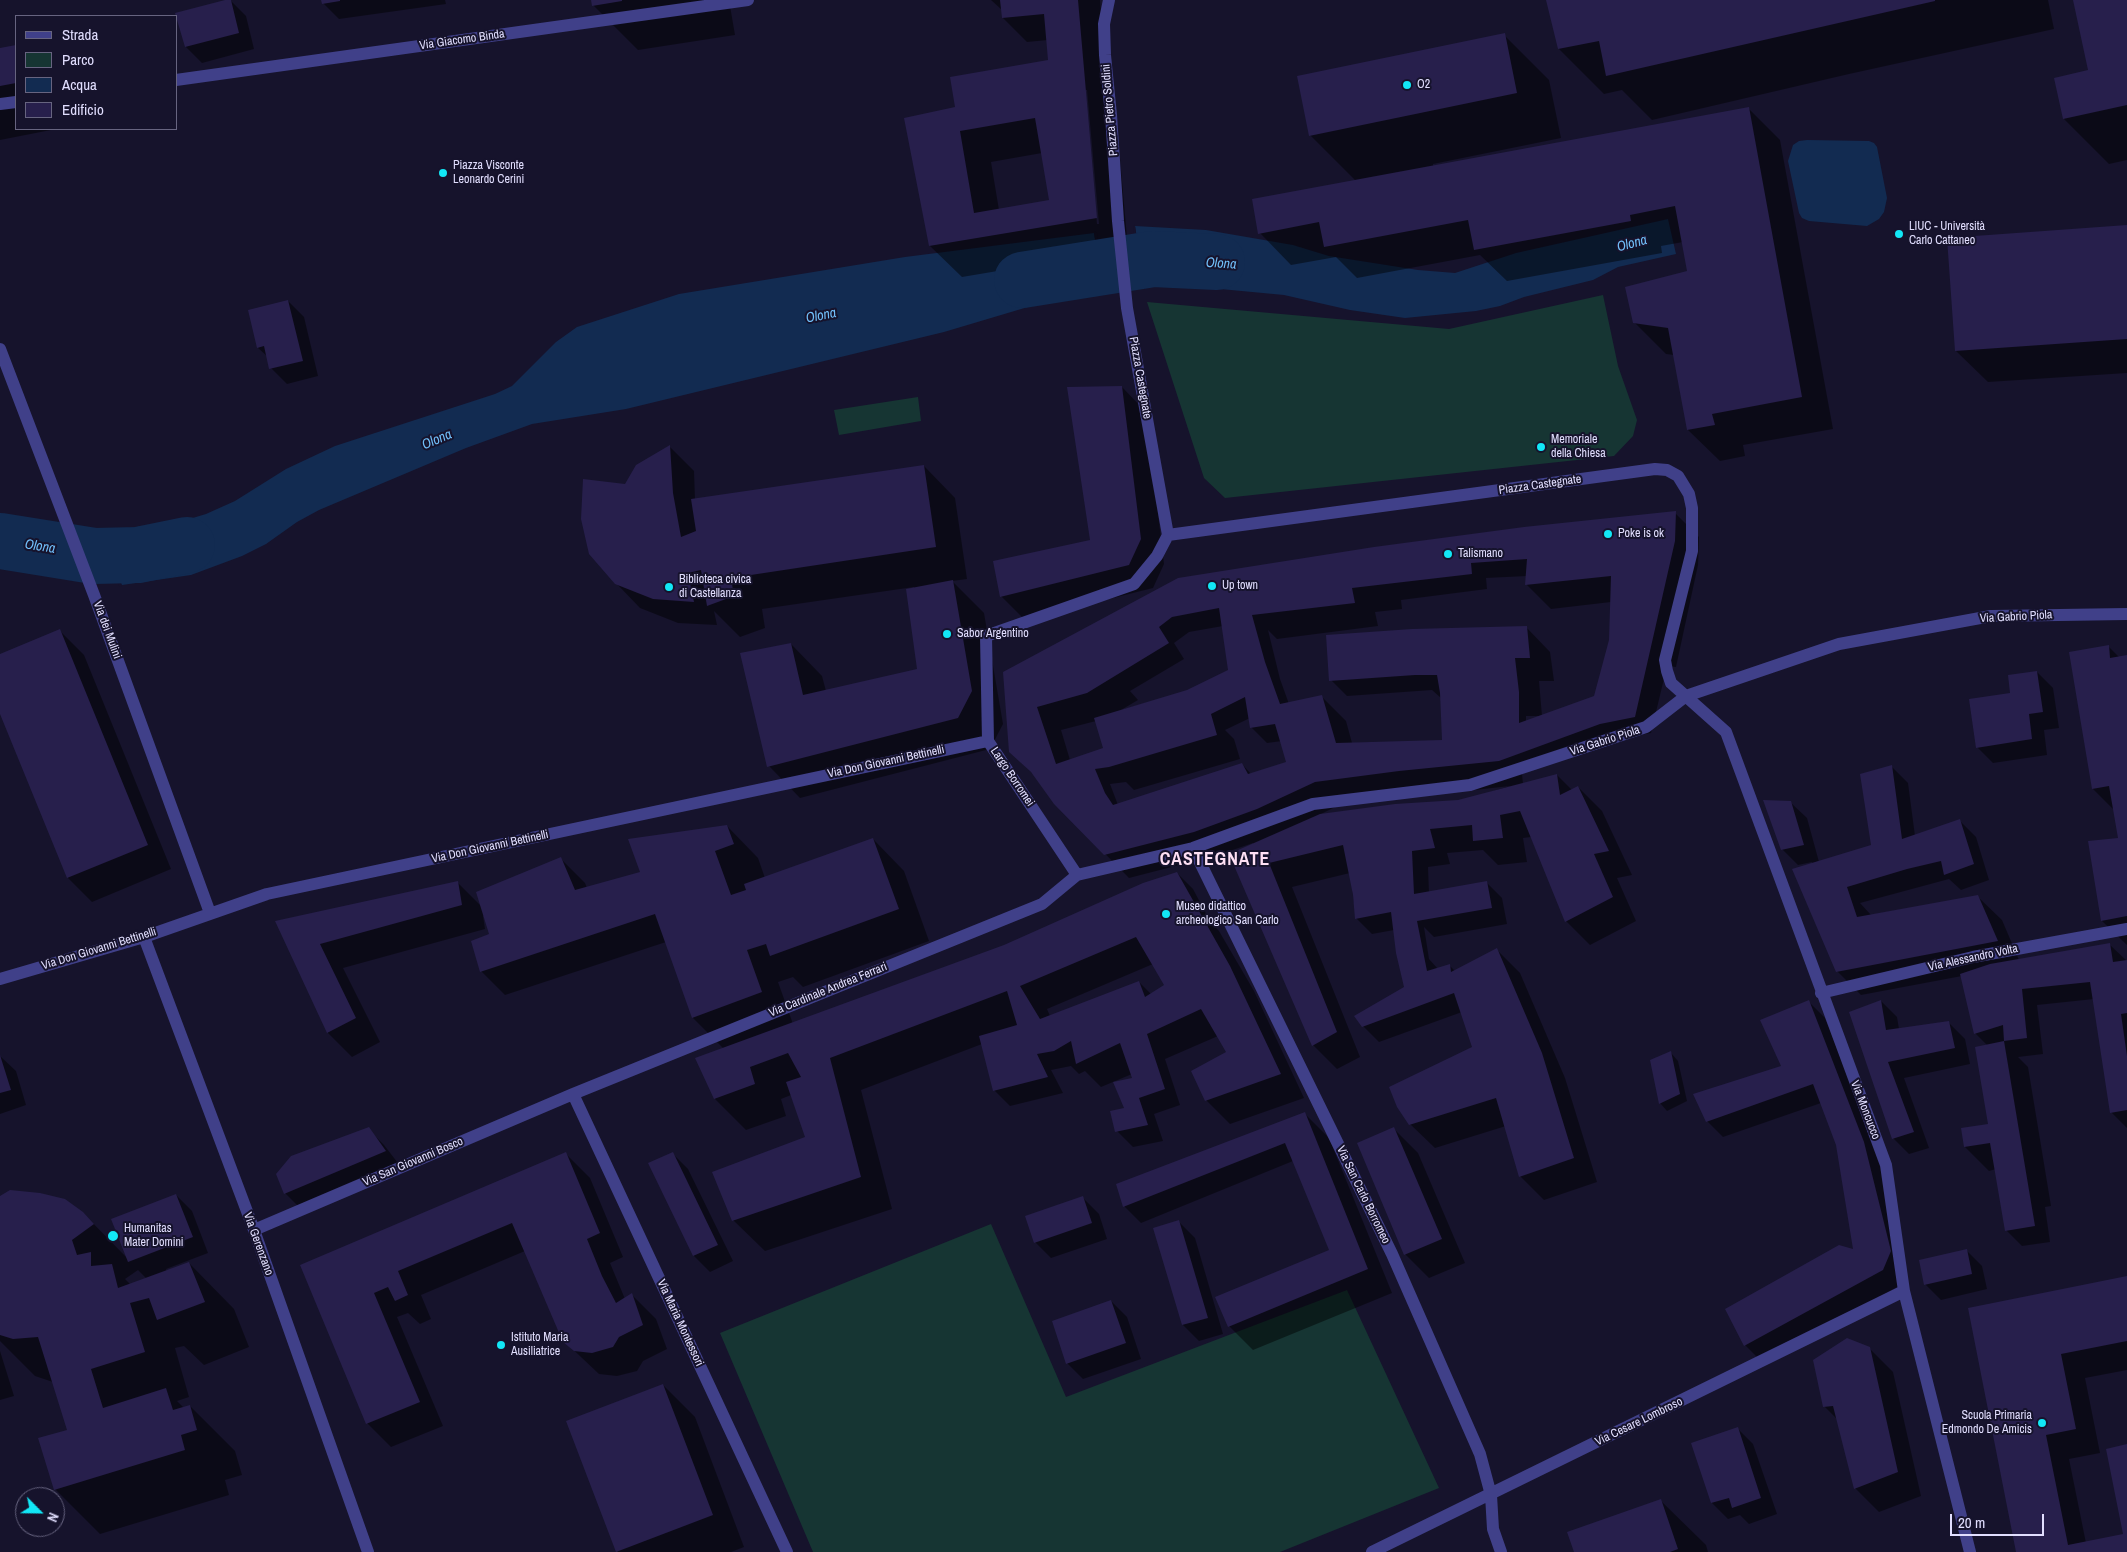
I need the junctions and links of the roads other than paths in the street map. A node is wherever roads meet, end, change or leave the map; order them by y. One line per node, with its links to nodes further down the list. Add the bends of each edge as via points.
1 (748, 0): 3 (street, Via Giacomo Binda)
2 (1109, 0): 6 (street, Piazza Pietro Soldini, via 1104,24)
3 (178, 80)
4 (15, 102): 5 (street)
5 (0, 104)
6 (1118, 221): 8 (street, Piazza Castegnate, via 1127,308)
7 (0, 349): 14 (street, Via dei Mulini)
8 (1168, 534): 10 (street, Piazza Castegnate, via 1667,470 1684,483 1692,508 1691,559 1665,660 1671,683); 11 (street, Largo Borromei, via 1157,556 1134,584 986,636)
9 (2127, 614): 10 (street, Via Gabrio Piola, via 1991,616 1848,643)
10 (1686, 696): 12 (street, Via Gabrio Piola, via 1646,727 1470,785 1313,804); 18 (street, Via Moncucco, via 1726,732)
11 (988, 741): 13 (street, Largo Borromei); 14 (street, Via Don Giovanni Bettinelli, via 267,894)
12 (1192, 848): 13 (street, Via Gabrio Piola); 22 (street, Via San Carlo Borromeo, via 1392,1254 1480,1454)
13 (1077, 876): 19 (street, Via Cardinale Andrea Ferrari, via 1042,904)
14 (210, 913): 16 (street, Via Don Giovanni Bettinelli)
15 (2127, 929): 18 (street, Via Alessandro Volta, via 1974,957)
16 (144, 937): 17 (street, Via Don Giovanni Bettinelli); 20 (street, Via Gerenzano)
17 (0, 979)
18 (1821, 993): 21 (street, Via Moncucco, via 1886,1166)
19 (573, 1094): 20 (street, Via San Giovanni Bosco); 24 (street, Via Maria Montessori)
20 (254, 1230): 23 (street, Via Gerenzano)
21 (1904, 1291): 22 (street, Via Cesare Lombroso); 27 (street, Via Moncucco)
22 (1491, 1495): 25 (street, Via Cesare Lombroso); 26 (street, Via San Carlo Borromeo, via 1493,1529)
23 (368, 1552)
24 (787, 1552)
25 (1372, 1552)
26 (1501, 1552)
27 (1970, 1552)

